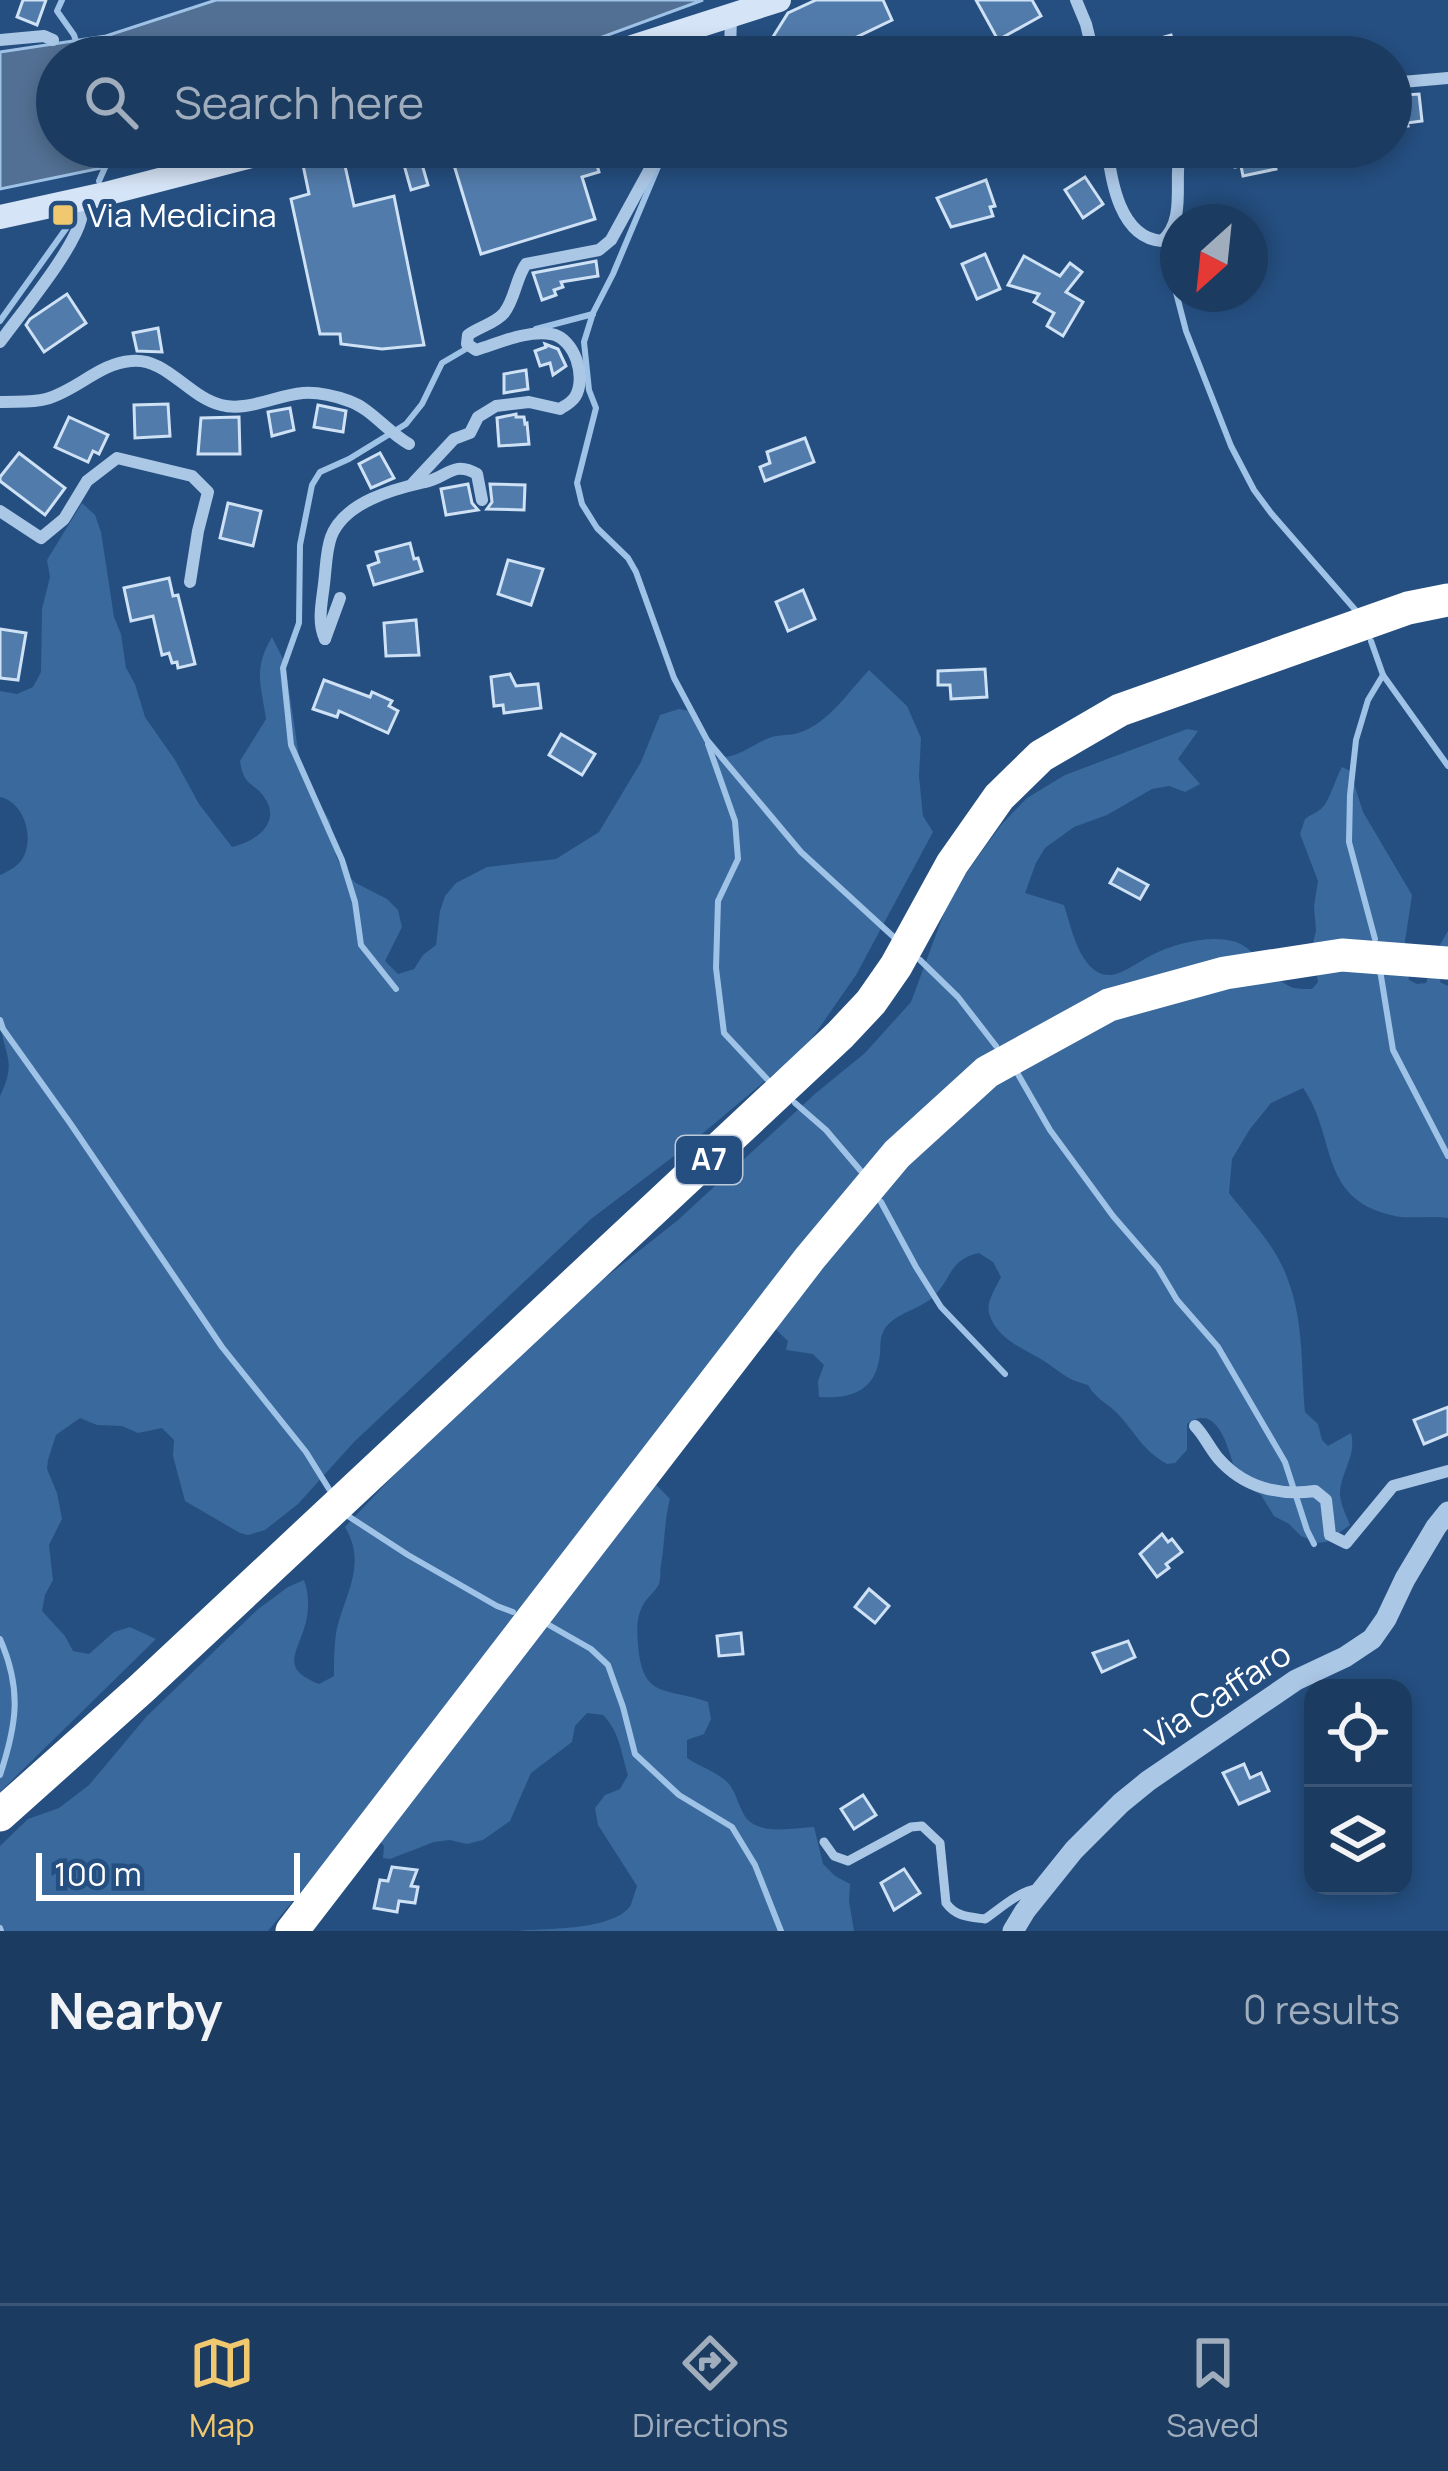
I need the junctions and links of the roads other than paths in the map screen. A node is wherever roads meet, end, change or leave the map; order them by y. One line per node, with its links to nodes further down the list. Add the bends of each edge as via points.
1 (778, 0): 3 (main road)
2 (1076, 0): 7 (street)
3 (731, 16): 5 (main road); 6 (street)
4 (46, 36): 8 (street)
5 (668, 36)
6 (730, 36)
7 (1089, 36)
8 (0, 40)
9 (1448, 78): 10 (street)
10 (1412, 81)
11 (205, 168): 15 (main road)
12 (650, 168): 20 (street, via 611,240 599,250 526,264 500,318 468,335 476,350 560,336 573,351 576,396 560,409 496,406)
13 (1112, 168): 14 (street, via 1121,209 1139,233 1162,241 1174,226)
14 (1177, 168)
15 (93, 197): 16 (main road); 17 (street)
16 (0, 217)
17 (0, 342)
18 (0, 402): 19 (street, via 47,399 134,360 220,405 302,393 350,401)
19 (409, 444)
20 (413, 482): 21 (street, via 471,470); 24 (street, via 356,509 332,534 320,616 325,639)
21 (482, 500)
22 (0, 512): 23 (street, via 41,538 117,458 192,476 208,492)
23 (190, 582)
24 (340, 598)
25 (1448, 601): 30 (highway, A7, via 1120,710 1041,756 999,797 872,1002 840,1035)
26 (1448, 962): 33 (highway, via 1342,955 1226,973 1109,1005 987,1072 897,1154 810,1258)
27 (1195, 1426): 28 (street, via 1243,1480 1281,1494 1315,1491 1326,1500 1330,1535 1346,1543 1394,1486)
28 (1448, 1471)
29 (1448, 1511): 32 (street, Via Caffaro, via 1372,1639 1296,1679 1148,1781)
30 (0, 1815)
31 (824, 1842): 32 (lane, via 848,1861 922,1826 940,1843 946,1903 964,1916 986,1919)
32 (1041, 1889): 34 (street, Via Caffaro)
33 (292, 1931)
34 (1013, 1931)

